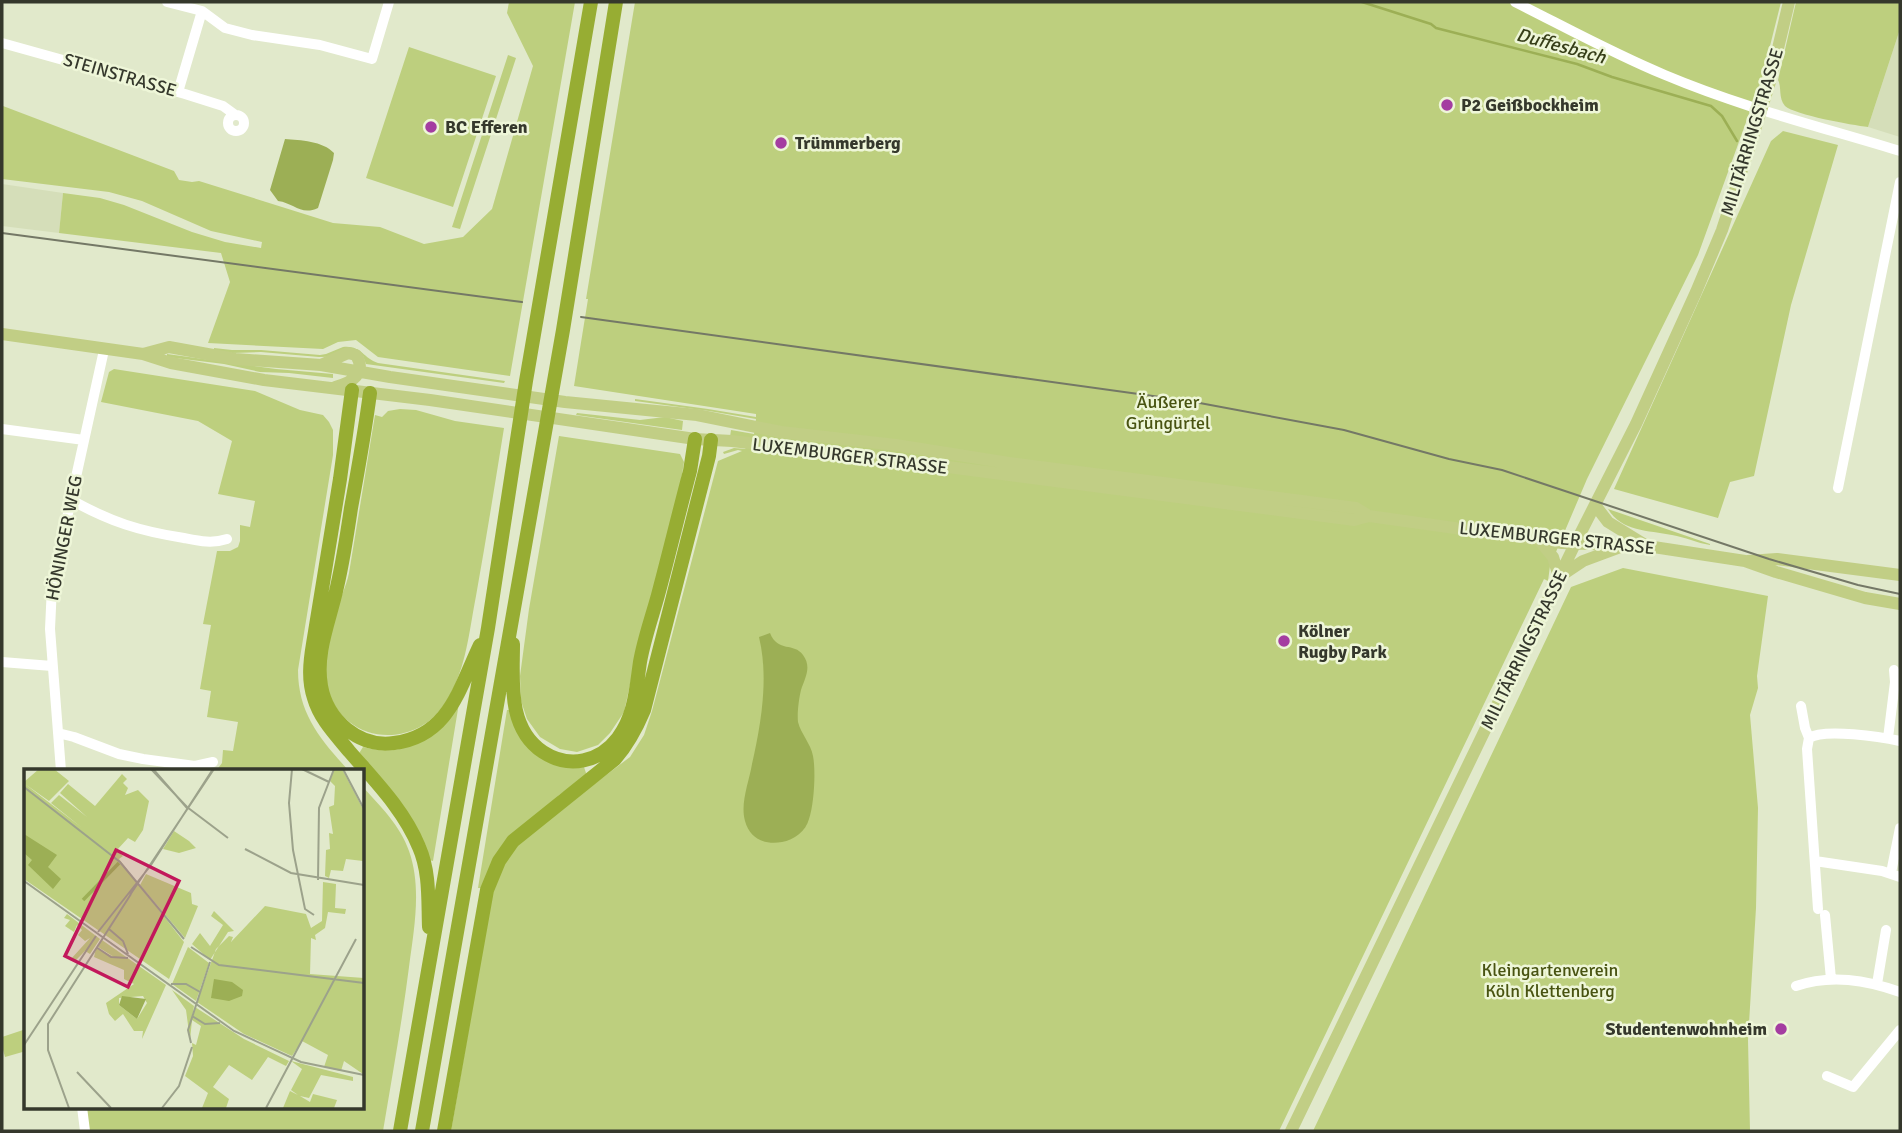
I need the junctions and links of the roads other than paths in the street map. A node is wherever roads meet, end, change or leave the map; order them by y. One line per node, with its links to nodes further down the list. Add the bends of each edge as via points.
1 (167, 2): 7 (street)
2 (389, 2): 7 (street, via 372,59 225,28)
3 (591, 2): 40 (highway)
4 (616, 2): 38 (highway)
5 (1515, 2): 10 (street, via 1666,76)
6 (1789, 2): 10 (main road, MILITÄRRINGSTRASSE)
7 (202, 11): 9 (street)
8 (2, 43): 9 (street, STEINSTRASSE)
9 (178, 92): 11 (street, STEINSTRASSE)
10 (1761, 110): 12 (street); 28 (main road, MILITÄRRINGSTRASSE, via 1722,230 1696,292)
11 (234, 114)
12 (1900, 151)
13 (1900, 182): 26 (street)
14 (2, 334): 15 (main road, LUXEMBURGER STRASSE)
15 (104, 349): 16 (main road, LUXEMBURGER STRASSE); 25 (street, HÖNINGER WEG)
16 (143, 354): 17 (main road, LUXEMBURGER STRASSE, via 169,347 235,359 321,365 348,353 356,355); 18 (main road, LUXEMBURGER STRASSE, via 264,380)
17 (366, 381): 18 (main road); 19 (main road); 20 (main road, LUXEMBURGER STRASSE, via 390,377); 24 (main road, LUXEMBURGER STRASSE); 40 (highway, via 337,589 323,635 321,687 328,706 337,721 363,739 386,744 409,741 433,728 449,711)
18 (331, 387): 19 (main road, LUXEMBURGER STRASSE)
19 (352, 390): 55 (highway, via 311,682 329,727 394,804 419,845 427,875)
20 (697, 415): 21 (main road, LUXEMBURGER STRASSE); 23 (main road)
21 (731, 423): 23 (main road, via 717,425); 29 (main road, LUXEMBURGER STRASSE, via 1356,508)
22 (2, 429): 25 (street)
23 (710, 434): 24 (main road, LUXEMBURGER STRASSE); 29 (main road, LUXEMBURGER STRASSE, via 1354,520); 66 (highway, via 708,460 637,728 615,759 513,841 487,890)
24 (695, 439): 38 (highway, via 640,662 633,709 618,738 598,757 562,760 542,752 527,738 513,699)
25 (84, 440): 27 (street, HÖNINGER WEG)
26 (1838, 488)
27 (71, 500): 30 (street, via 109,520 142,530 209,542); 42 (street, HÖNINGER WEG, via 52,586)
28 (1595, 505): 32 (main road, MILITÄRRINGSTRASSE); 34 (main road, via 1608,522)
29 (1368, 516): 31 (main road, LUXEMBURGER STRASSE)
30 (227, 538)
31 (1538, 540): 32 (main road, LUXEMBURGER STRASSE); 37 (main road, via 1553,557)
32 (1575, 544): 33 (main road, LUXEMBURGER STRASSE); 37 (main road, MILITÄRRINGSTRASSE)
33 (1625, 545): 34 (main road, LUXEMBURGER STRASSE); 37 (main road, via 1583,561)
34 (1647, 546): 35 (main road, LUXEMBURGER STRASSE)
35 (1745, 561): 36 (main road, LUXEMBURGER STRASSE, via 1777,559); 39 (main road, LUXEMBURGER STRASSE, via 1865,598)
36 (1900, 574)
37 (1559, 577): 67 (main road, MILITÄRRINGSTRASSE)
38 (514, 604): 65 (highway)
39 (1900, 604)
40 (488, 628): 55 (highway)
41 (2, 662): 42 (street)
42 (52, 666): 45 (street, HÖNINGER WEG)
43 (1894, 670): 47 (street)
44 (1801, 706): 46 (street)
45 (58, 733): 49 (street, via 143,759 195,766); 50 (street, HÖNINGER WEG)
46 (1809, 738): 47 (street, via 1818,733); 52 (street)
47 (1888, 738): 48 (street)
48 (1900, 741)
49 (213, 762)
50 (61, 769)
51 (1900, 828): 53 (street)
52 (1815, 861): 53 (street); 56 (street)
53 (1896, 875)
54 (1886, 930): 57 (street)
55 (429, 960): 64 (highway)
56 (1831, 979): 57 (street); 58 (street)
57 (1877, 984): 59 (street)
58 (1796, 986)
59 (1900, 992)
60 (1900, 1030): 61 (street, via 1853,1087)
61 (1827, 1076)
62 (82, 1108): 63 (street)
63 (85, 1131)
64 (400, 1131)
65 (422, 1131)
66 (444, 1131)
67 (1291, 1131)

